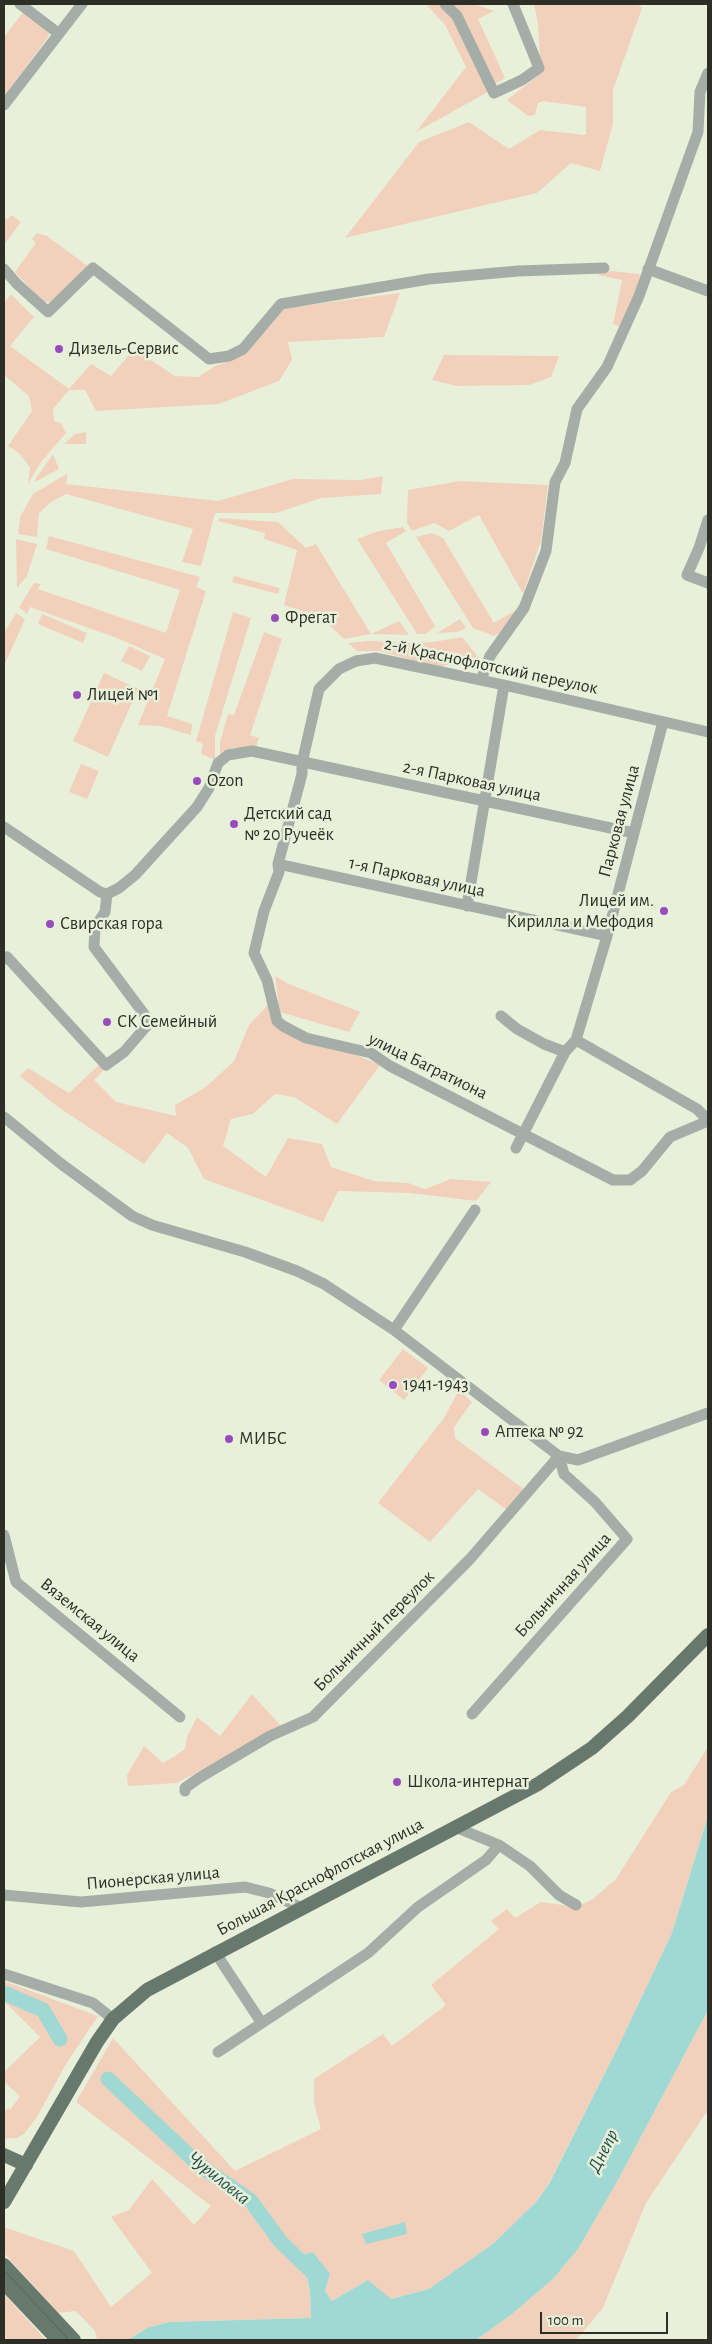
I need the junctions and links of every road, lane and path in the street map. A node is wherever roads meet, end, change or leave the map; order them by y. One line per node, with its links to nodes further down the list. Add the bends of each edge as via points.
1 (20, 4): 5 (street)
2 (82, 4): 5 (street)
3 (445, 4): 4 (street, via 457,16 494,92 522,80 539,68)
4 (513, 4)
5 (58, 33): 7 (street)
6 (708, 73): 10 (street, via 700,92 698,132)
7 (4, 105)
8 (604, 268): 9 (street, via 429,279 281,304 244,349 229,356 209,359 93,268 48,312)
9 (4, 269)
10 (648, 269): 11 (street); 14 (street, via 607,367 576,409 565,462 555,482 546,552 524,608 490,656)
11 (708, 290)
12 (708, 520): 13 (street, via 687,575)
13 (708, 583)
14 (481, 680): 15 (street, 2-й Краснофлотский переулок); 18 (street, 2-й Краснофлотский переулок, via 376,658 356,661 339,669 319,689)
15 (504, 685): 16 (street, 2-й Краснофлотский переулок); 19 (street)
16 (663, 722): 17 (street, 2-й Краснофлотский переулок); 21 (street, Парковая улица)
17 (708, 732)
18 (302, 763): 19 (street, 2-я Парковая улица); 22 (street, улица Багратиона, via 302,774); 23 (street, via 252,751 228,755 218,763 209,788 197,807 135,874)
19 (485, 802): 21 (street, 2-я Парковая улица); 24 (street)
20 (4, 827): 23 (street)
21 (634, 833): 25 (street, Парковая улица)
22 (278, 864): 24 (street, 1-я Парковая улица); 32 (street, улица Багратиона, via 254,953 267,980 277,1021 306,1038 370,1053)
23 (107, 894): 26 (street, via 105,912 95,927 94,947 150,1022 124,1052 106,1065)
24 (467, 906): 25 (street, 1-я Парковая улица)
25 (607, 936): 28 (street, Парковая улица)
26 (5, 958)
27 (501, 1016): 29 (street, via 517,1029)
28 (576, 1040): 29 (street); 31 (street, via 697,1109)
29 (565, 1052): 32 (street)
30 (4, 1117): 35 (street, via 132,1216 297,1270)
31 (708, 1121): 32 (street, улица Багратиона, via 670,1137 642,1172 630,1180 613,1180)
32 (524, 1134): 33 (street)
33 (516, 1148)
34 (475, 1210): 35 (street)
35 (394, 1330): 37 (street)
36 (708, 1413): 37 (street, via 578,1460)
37 (559, 1456): 40 (street, Больничная улица, via 564,1474 595,1502 627,1539); 42 (street, Больничный переулок, via 470,1559 313,1718 270,1736 199,1778)
38 (4, 1535): 41 (street, Вяземская улица, via 16,1582)
39 (708, 1635): 43 (main road, Большая Краснофлотская улица, via 592,1748 538,1784)
40 (472, 1714)
41 (180, 1716)
42 (185, 1791)
43 (455, 1826): 44 (street); 47 (main road, Большая Краснофлотская улица)
44 (499, 1846): 46 (street, via 530,1866 559,1895); 51 (street, via 486,1860 418,1907 368,1953)
45 (4, 1894): 47 (street, Пионерская улица, via 80,1902 245,1887 269,1893)
46 (576, 1905)
47 (302, 1908): 48 (main road, Большая Краснофлотская улица)
48 (215, 1952): 50 (main road, Большая Краснофлотская улица, via 147,1990); 51 (street)
49 (4, 1974): 50 (street, via 94,2003)
50 (113, 2019): 54 (main road, Большая Краснофлотская улица)
51 (261, 2022): 52 (street)
52 (218, 2052)
53 (4, 2155): 54 (main road)
54 (26, 2165): 55 (main road, Большая Краснофлотская улица)
55 (4, 2202)
56 (4, 2265): 58 (main road)
57 (4, 2282): 58 (main road)
58 (51, 2324): 59 (main road); 60 (main road)
59 (58, 2340)
60 (74, 2340)

